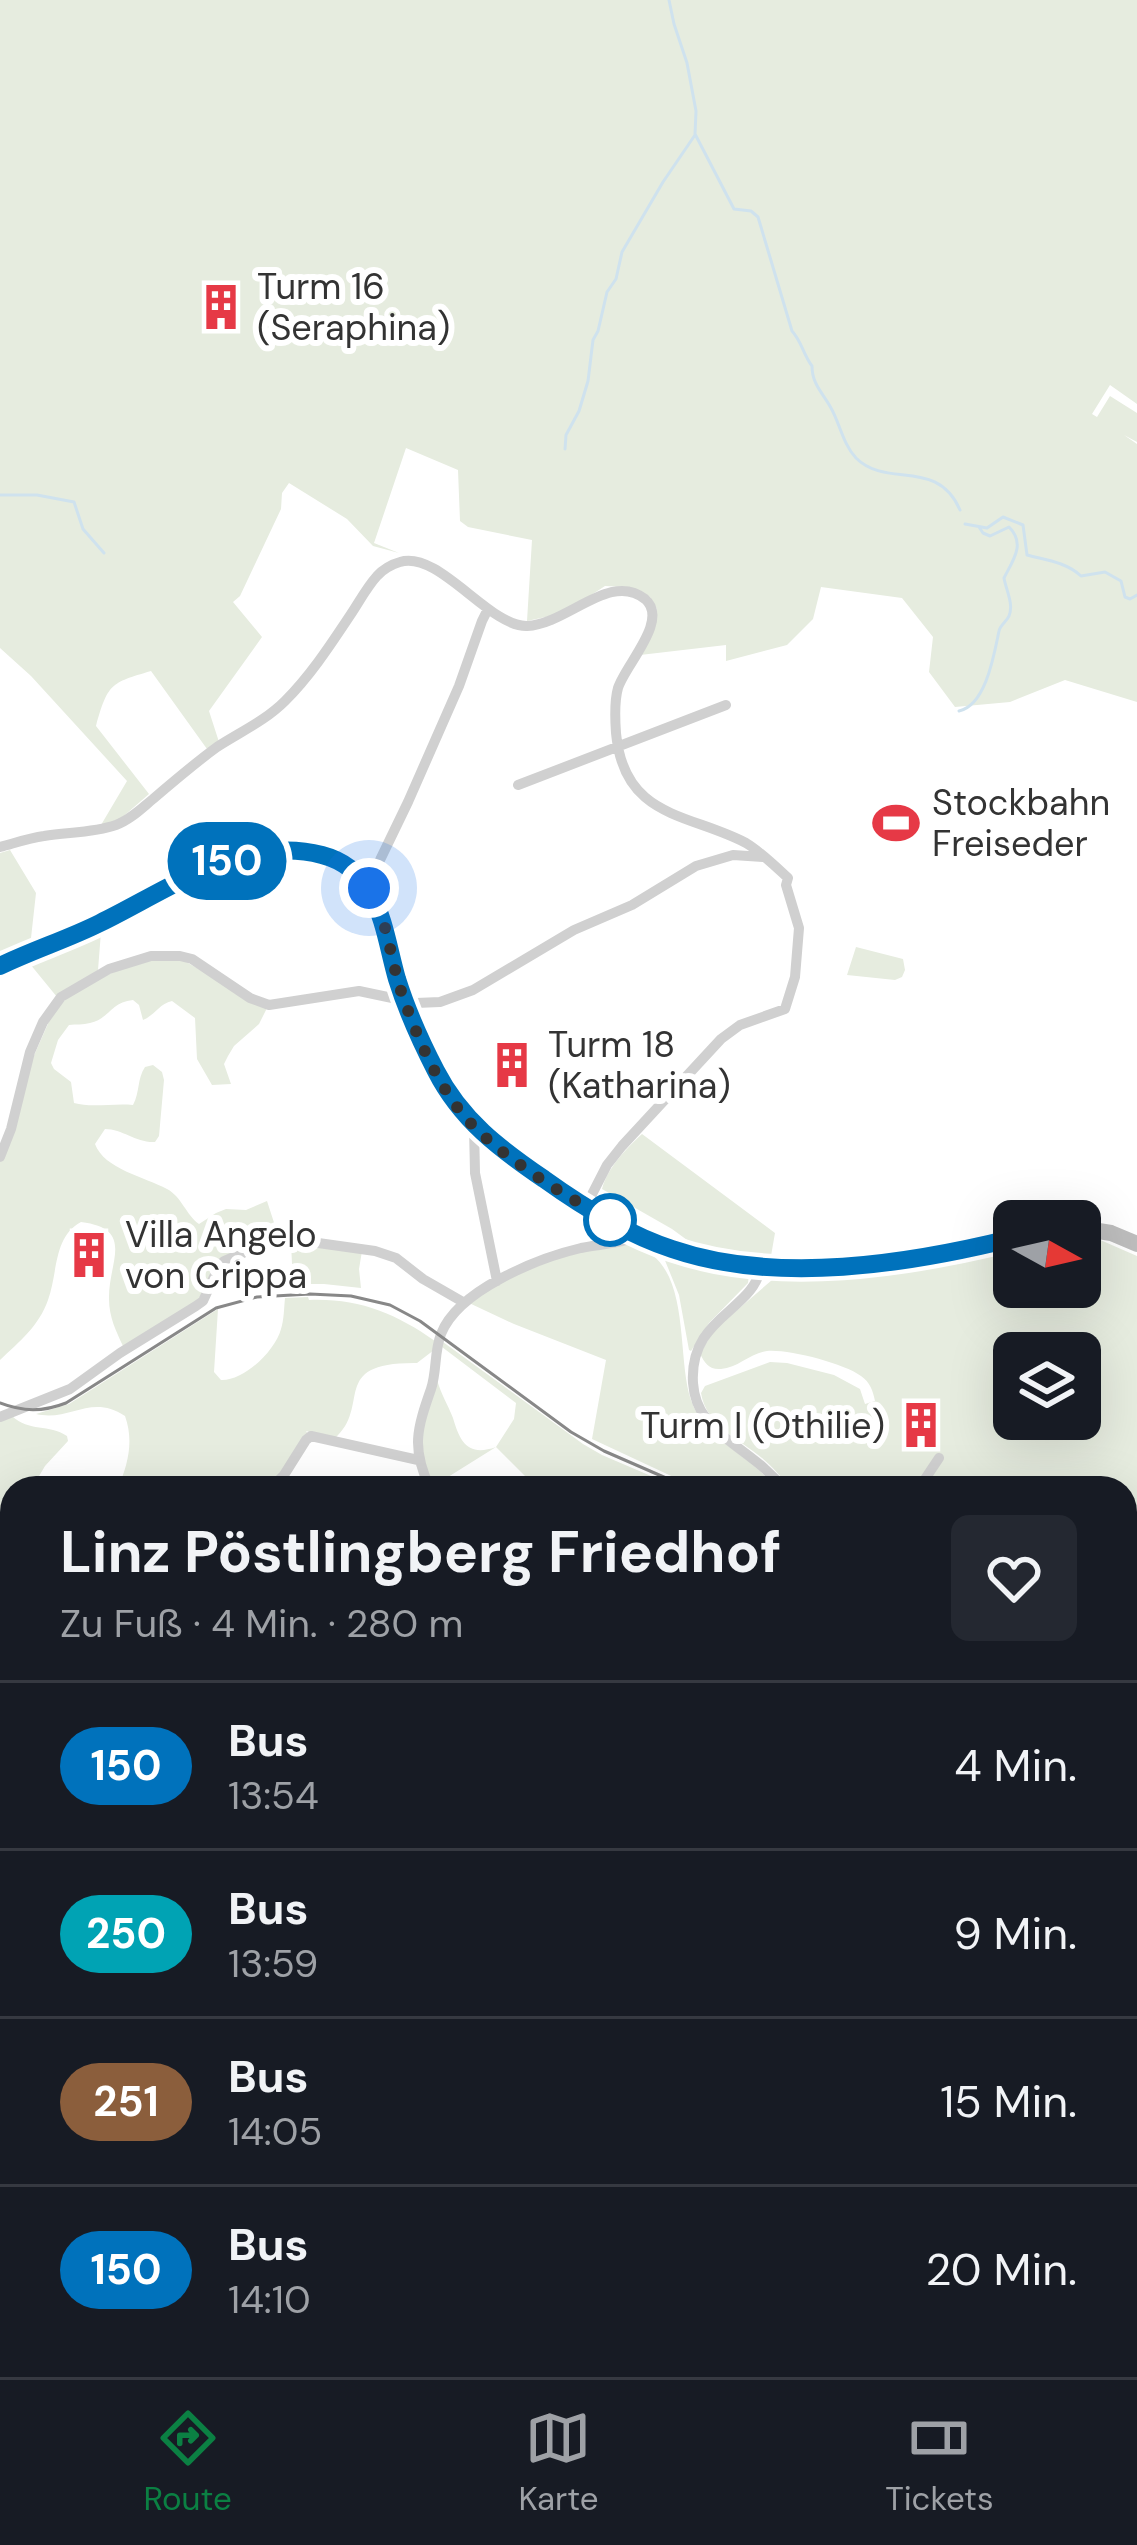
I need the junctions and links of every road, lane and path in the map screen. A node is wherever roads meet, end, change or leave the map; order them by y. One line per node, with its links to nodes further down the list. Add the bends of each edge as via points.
1 (488, 609): 3 (street, via 526,626 620,590 652,608 651,627 617,693); 6 (street, via 413,561 397,563 376,577 284,702 130,818); 9 (street, via 408,802)
2 (726, 705): 3 (street)
3 (618, 746): 4 (street); 5 (street, via 650,802)
4 (518, 785)
5 (736, 839): 7 (street); 8 (street)
6 (0, 847)
7 (733, 855): 8 (street); 11 (street, via 697,866 462,995)
8 (764, 858): 14 (street, via 788,878 799,928 785,1009 721,1039 622,1146)
9 (364, 882): 10 (main road, via 321,854 243,855); 11 (main road)
10 (0, 966)
11 (405, 1001): 12 (main road, via 441,1081); 13 (street, via 359,991 269,1005 180,956 109,969 61,997 43,1022)
12 (474, 1126): 14 (main road); 20 (street)
13 (0, 1157)
14 (586, 1206): 16 (main road)
15 (1101, 1230): 18 (main road)
16 (634, 1233): 19 (main road, via 689,1255); 20 (street)
17 (993, 1242): 19 (main road, via 895,1262)
18 (1137, 1244)
19 (761, 1265): 27 (street, via 754,1286 703,1338 694,1394 704,1416)
20 (497, 1281): 21 (street)
21 (463, 1302): 22 (street, via 386,1254 304,1241 262,1245 224,1261 202,1301 83,1380); 24 (street, via 440,1335 417,1430)
22 (0, 1417)
23 (940, 1458): 28 (street)
24 (418, 1460): 25 (street, via 311,1436); 26 (street)
25 (283, 1476)
26 (425, 1476)
27 (773, 1476)
28 (927, 1476)

